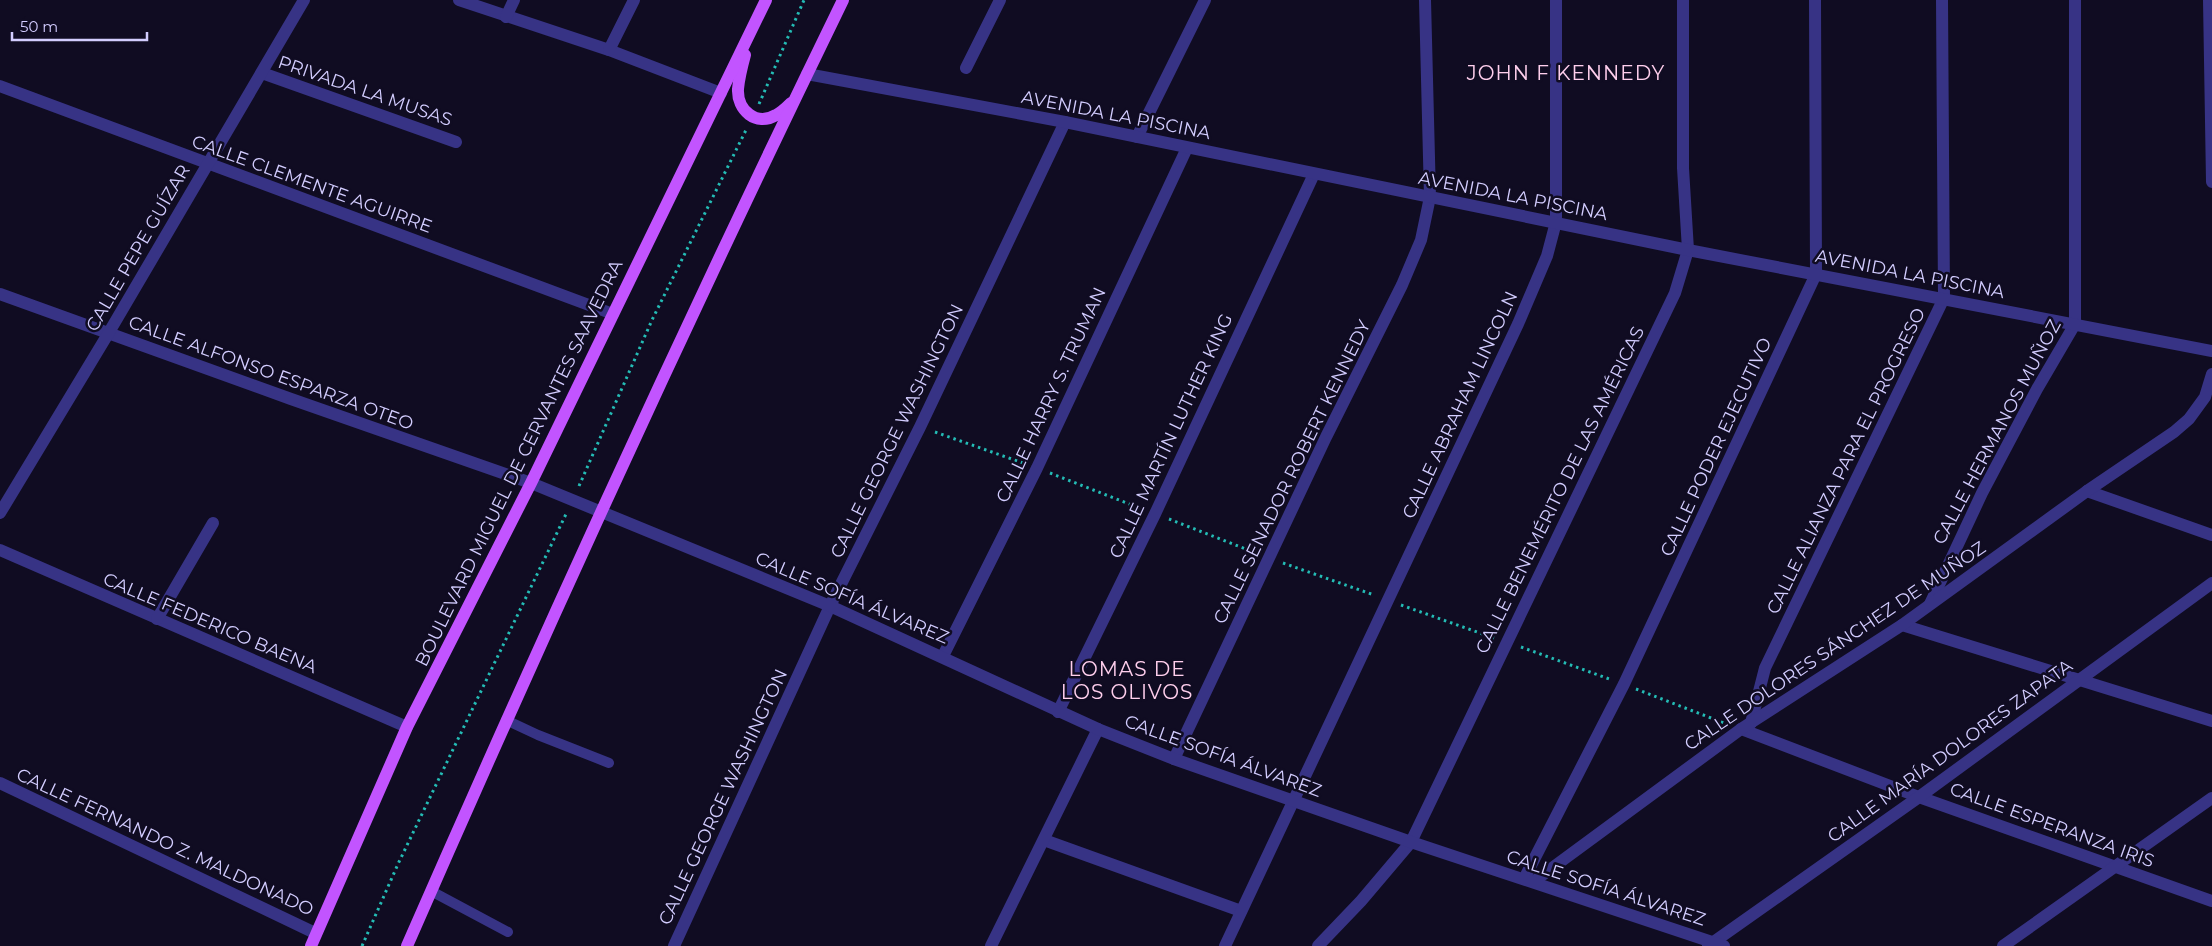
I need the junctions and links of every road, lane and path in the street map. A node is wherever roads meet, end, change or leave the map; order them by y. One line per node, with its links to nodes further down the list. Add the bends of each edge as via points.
1 (304, 0): 21 (street, CALLE PEPE GUÍZAR)
2 (458, 0): 17 (street)
3 (514, 0): 17 (street)
4 (634, 0): 19 (street)
5 (766, 0): 18 (main road, BOULEVARD MIGUEL DE CERVANTES SAAVEDRA)
6 (804, 0): 26 (path)
7 (843, 0): 22 (main road)
8 (1000, 0): 20 (street)
9 (1205, 0): 28 (street)
10 (1425, 0): 34 (street, CALLE SENADOR ROBERT KENNEDY)
11 (1556, 0): 35 (street, CALLE ABRAHAM LINCOLN)
12 (1682, 0): 36 (street, CALLE BENEMÉRITO DE LAS AMÉRICAS, via 1683,168)
13 (1815, 0): 37 (street, CALLE PODER EJECUTIVO)
14 (1942, 0): 39 (street, CALLE ALIANZA PARA EL PROGRESO)
15 (2075, 0): 41 (street, CALLE HERMANOS MUÑOZ)
16 (2209, 0): 33 (street)
17 (506, 17): 19 (street)
18 (748, 38): 24 (main road, BOULEVARD MIGUEL DE CERVANTES SAAVEDRA); 26 (main road, via 738,90 740,103)
19 (609, 50): 24 (street)
20 (966, 68)
21 (262, 73): 29 (street, PRIVADA LA MUSAS); 31 (street, CALLE PEPE GUÍZAR)
22 (807, 74): 25 (main road); 27 (street, AVENIDA LA PISCINA)
23 (0, 86): 31 (street, CALLE CLEMENTE AGUIRRE)
24 (721, 93): 40 (main road, BOULEVARD MIGUEL DE CERVANTES SAAVEDRA)
25 (794, 102): 26 (main road, via 775,116); 48 (main road)
26 (752, 118): 47 (path, via 652,320)
27 (1065, 122): 28 (street, AVENIDA LA PISCINA); 54 (street, CALLE GEORGE WASHINGTON, via 920,427)
28 (1137, 137): 30 (street, AVENIDA LA PISCINA)
29 (456, 142)
30 (1187, 148): 32 (street, AVENIDA LA PISCINA); 58 (street, CALLE HARRY S. TRUMAN, via 1037,468)
31 (208, 164): 40 (street, CALLE CLEMENTE AGUIRRE); 42 (street, CALLE PEPE GUÍZAR)
32 (1314, 174): 34 (street, AVENIDA LA PISCINA); 61 (street, CALLE MARTÍN LUTHER KING)
33 (2212, 182)
34 (1430, 197): 35 (street, AVENIDA LA PISCINA); 67 (street, CALLE SENADOR ROBERT KENNEDY, via 1421,240 1402,285 1326,437)
35 (1556, 222): 36 (street, AVENIDA LA PISCINA); 72 (street, CALLE ABRAHAM LINCOLN, via 1548,256 1518,324)
36 (1688, 250): 37 (street, AVENIDA LA PISCINA); 74 (street, CALLE BENEMÉRITO DE LAS AMÉRICAS, via 1675,293)
37 (1816, 274): 39 (street, AVENIDA LA PISCINA); 60 (street, CALLE PODER EJECUTIVO)
38 (0, 294): 42 (street, CALLE ALFONSO ESPARZA OTEO)
39 (1944, 298): 41 (street, AVENIDA LA PISCINA); 64 (street, CALLE ALIANZA PARA EL PROGRESO, via 1764,668)
40 (613, 314): 45 (main road, BOULEVARD MIGUEL DE CERVANTES SAAVEDRA)
41 (2076, 324): 43 (street, AVENIDA LA PISCINA); 55 (street, CALLE HERMANOS MUÑOZ, via 1982,493)
42 (108, 334): 45 (street, CALLE ALFONSO ESPARZA OTEO); 49 (street, CALLE PEPE GUÍZAR)
43 (2212, 351)
44 (2212, 374): 46 (street, CALLE DOLORES SÁNCHEZ DE MUÑOZ, via 2205,397 2189,419)
45 (531, 483): 47 (street, CALLE SOFÍA ÁLVAREZ); 65 (main road, BOULEVARD MIGUEL DE CERVANTES SAAVEDRA)
46 (2087, 490): 51 (street); 55 (street, CALLE DOLORES SÁNCHEZ DE MUÑOZ)
47 (573, 499): 48 (street, CALLE SOFÍA ÁLVAREZ); 84 (path)
48 (602, 511): 54 (street, CALLE SOFÍA ÁLVAREZ); 62 (main road)
49 (0, 513)
50 (213, 523): 56 (street)
51 (2212, 535)
52 (0, 550): 56 (street, CALLE FEDERICO BAENA)
53 (2212, 583): 59 (street, CALLE MARÍA DOLORES ZAPATA)
54 (830, 606): 58 (street, CALLE SOFÍA ÁLVAREZ); 86 (street, CALLE GEORGE WASHINGTON)
55 (1929, 606): 57 (street, CALLE DOLORES SÁNCHEZ DE MUÑOZ)
56 (157, 619): 65 (street, CALLE FEDERICO BAENA)
57 (1902, 626): 59 (street); 64 (street, CALLE DOLORES SÁNCHEZ DE MUÑOZ)
58 (943, 656): 61 (street, CALLE SOFÍA ÁLVAREZ)
59 (2078, 679): 63 (street); 70 (street, CALLE MARÍA DOLORES ZAPATA)
60 (1624, 684): 64 (path); 76 (street, CALLE PODER EJECUTIVO)
61 (1058, 712): 66 (street, CALLE SOFÍA ÁLVAREZ)
62 (506, 720): 68 (lane); 77 (main road)
63 (2212, 721)
64 (1746, 726): 70 (street, CALLE ESPERANZA IRIS); 76 (street, CALLE DOLORES SÁNCHEZ DE MUÑOZ)
65 (407, 727): 81 (main road, BOULEVARD MIGUEL DE CERVANTES SAAVEDRA)
66 (1098, 729): 67 (street, CALLE SOFÍA ÁLVAREZ); 73 (street)
67 (1174, 759): 72 (street, CALLE SOFÍA ÁLVAREZ)
68 (609, 763)
69 (0, 783): 81 (street, CALLE FERNANDO Z. MALDONADO)
70 (1920, 797): 75 (street, CALLE ESPERANZA IRIS); 82 (street, CALLE MARÍA DOLORES ZAPATA)
71 (2212, 798): 75 (street)
72 (1292, 800): 74 (street, CALLE SOFÍA ÁLVAREZ); 79 (street, CALLE ABRAHAM LINCOLN)
73 (1044, 840): 79 (street); 87 (street)
74 (1411, 842): 76 (street, CALLE SOFÍA ÁLVAREZ); 89 (street, CALLE BENEMÉRITO DE LAS AMÉRICAS, via 1362,901)
75 (2114, 866): 78 (street, CALLE ESPERANZA IRIS); 90 (street)
76 (1528, 881): 82 (street, CALLE SOFÍA ÁLVAREZ)
77 (431, 891): 80 (lane); 85 (main road)
78 (2212, 901)
79 (1241, 910): 88 (street, CALLE ABRAHAM LINCOLN)
80 (508, 932)
81 (315, 933): 83 (main road, BOULEVARD MIGUEL DE CERVANTES SAAVEDRA)
82 (1715, 945)
83 (311, 946)
84 (362, 946)
85 (407, 946)
86 (674, 946)
87 (991, 946)
88 (1225, 946)
89 (1318, 946)
90 (2003, 946)

